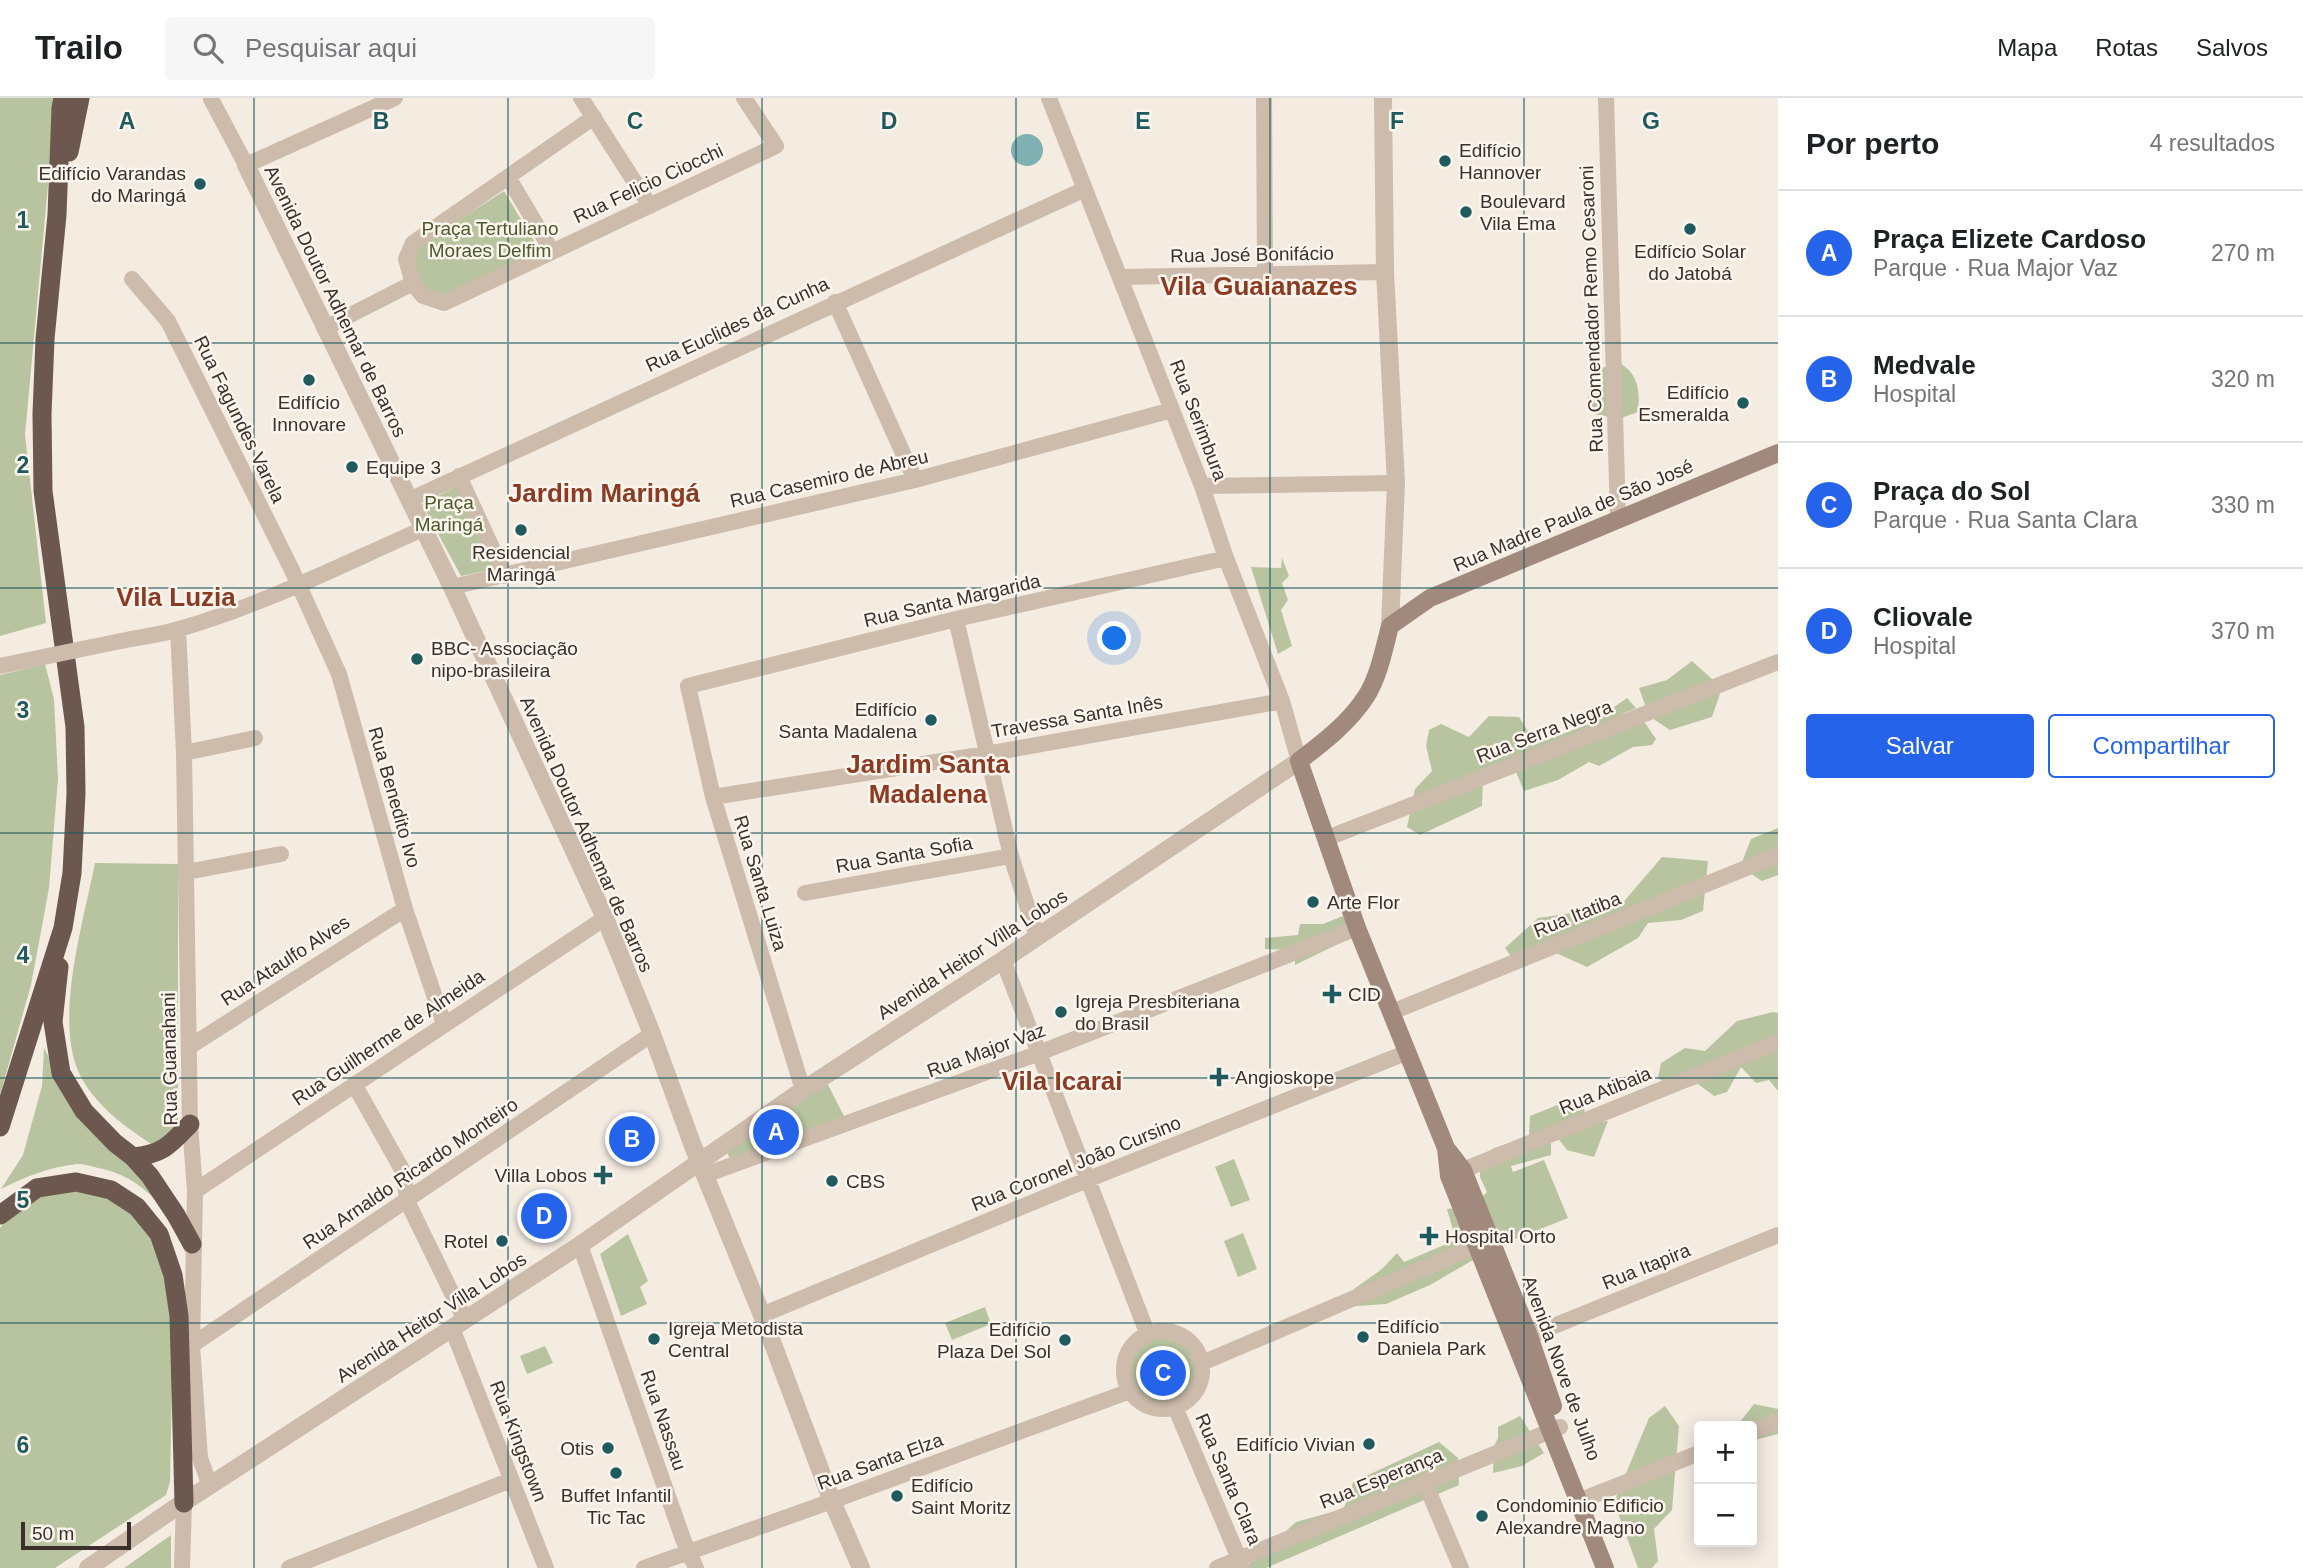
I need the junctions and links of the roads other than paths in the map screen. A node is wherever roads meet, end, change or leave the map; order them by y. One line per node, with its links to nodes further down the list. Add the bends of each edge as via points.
1 (63, 98): 16 (highway)
2 (80, 98): 16 (highway)
3 (581, 98): 11 (street)
4 (744, 98): 15 (street, Rua Felicio Ciocchi, via 776,146)
5 (1049, 98): 14 (street, Rua Serimbura)
6 (1264, 98): 19 (street)
7 (1383, 98): 18 (street, Avenida Heitor Villa Lobos)
8 (1606, 98): 32 (street, Rua Comendador Remo Cesaroni)
9 (211, 99): 12 (street, Avenida Doutor Adhemar de Barros)
10 (390, 99): 12 (street)
11 (594, 117): 13 (street); 15 (street)
12 (246, 165): 24 (street, Avenida Doutor Adhemar de Barros)
13 (508, 177): 17 (street); 22 (street, via 413,243 406,259)
14 (1085, 189): 20 (street, Rua Serimbura); 23 (street, Rua Euclides da Cunha)
15 (650, 206): 17 (street, Rua Felicio Ciocchi)
16 (57, 215): 58 (highway, via 42,414 43,491 75,727 72,873)
17 (551, 251): 22 (street, Rua Felicio Ciocchi, via 444,303 423,296)
18 (1385, 272): 19 (street, Rua José Bonifácio); 29 (street, Avenida Heitor Villa Lobos)
19 (1265, 275): 20 (street, Rua José Bonifácio)
20 (1120, 277): 25 (street, Rua Serimbura)
21 (132, 279): 36 (street, Rua Fagundes Varela, via 168,321)
22 (413, 283): 24 (street)
23 (835, 302): 27 (street, Rua Euclides da Cunha); 28 (street)
24 (324, 328): 31 (street, Avenida Doutor Adhemar de Barros)
25 (1172, 410): 28 (street, Rua Casemiro de Abreu); 30 (street, Rua Serimbura)
26 (1778, 453): 32 (main road, Rua Madre Paula de São José)
27 (459, 476): 31 (street, Rua Euclides da Cunha); 35 (street)
28 (915, 480): 35 (street, Rua Casemiro de Abreu)
29 (1395, 483): 30 (street); 39 (street, Avenida Heitor Villa Lobos)
30 (1202, 486): 34 (street, Rua Serimbura)
31 (409, 500): 33 (street, Avenida Doutor Adhemar de Barros)
32 (1618, 519): 39 (main road, Rua Madre Paula de São José, via 1430,598)
33 (423, 529): 36 (street); 37 (street, Avenida Doutor Adhemar de Barros)
34 (1226, 558): 38 (street, Rua Santa Margarida); 44 (street, Rua Serimbura)
35 (505, 576): 37 (street, Rua Casemiro de Abreu)
36 (298, 585): 40 (street); 56 (street, Rua Benedito Ivo, via 338,674)
37 (452, 587): 57 (street, Avenida Doutor Adhemar de Barros)
38 (956, 619): 43 (street, Rua Santa Margarida); 47 (street)
39 (1390, 626): 48 (main road, Avenida Heitor Villa Lobos, via 1367,694 1335,733)
40 (178, 629): 42 (street, bridge); 46 (street, Rua Guanahani)
41 (1778, 662): 50 (street, Rua Serra Negra)
42 (0, 666)
43 (688, 686): 49 (street, Rua Santa Luiza)
44 (1283, 701): 47 (street, Travessa Santa Inês); 48 (street, Rua Serimbura)
45 (256, 738): 46 (street)
46 (184, 753): 54 (street, Rua Guanahani)
47 (986, 754): 49 (street, Travessa Santa Inês); 53 (street)
48 (1299, 761): 50 (main road, Avenida Nove de Julho); 60 (street, Avenida Heitor Villa Lobos)
49 (713, 797): 70 (street, Rua Santa Luiza)
50 (1327, 841): 59 (main road, Avenida Nove de Julho)
51 (281, 854): 54 (street)
52 (1778, 855): 62 (street, Rua Itatiba)
53 (1012, 856): 55 (street, Rua Santa Sofia); 60 (street)
54 (187, 872): 66 (street, Rua Guanahani)
55 (804, 893)
56 (405, 909): 63 (street, Rua Benedito Ivo); 66 (street, Rua Ataulfo Alves)
57 (604, 918): 63 (street, Rua Guilherme de Almeida); 64 (street, Avenida Doutor Adhemar de Barros)
58 (63, 928): 72 (highway); 73 (highway, via 53,1022 61,1073 84,1111)
59 (1357, 928): 62 (main road, Avenida Nove de Julho); 68 (street, Rua Major Vaz)
60 (1037, 937): 61 (street, Avenida Heitor Villa Lobos)
61 (1003, 960): 68 (street); 70 (street, Avenida Heitor Villa Lobos)
62 (1392, 1012): 67 (main road, Avenida Nove de Julho)
63 (444, 1024): 69 (street, Rua Guilherme de Almeida)
64 (652, 1034): 74 (street, Avenida Doutor Adhemar de Barros); 78 (street, Rua Arnaldo Ricardo Monteiro)
65 (1778, 1042): 75 (street, Rua Atibaia)
66 (189, 1047): 71 (street, Rua Guanahani)
67 (1408, 1052): 75 (main road, Avenida Nove de Julho); 76 (street, Rua Coronel João Cursino)
68 (1039, 1053): 74 (street, Rua Major Vaz); 76 (street)
69 (354, 1084): 77 (street, Rua Guilherme de Almeida); 78 (street, Rua Kingstown, via 404,1173)
70 (803, 1090): 74 (street, Avenida Heitor Villa Lobos)
71 (190, 1124): 73 (highway, via 162,1151); 77 (street, Rua Guanahani)
72 (0, 1127)
73 (133, 1157): 81 (highway)
74 (702, 1169): 82 (street, Avenida Heitor Villa Lobos); 84 (street, Avenida Doutor Adhemar de Barros)
75 (1456, 1173): 83 (main road, Avenida Nove de Julho); 87 (main road, Avenida Nove de Julho)
76 (1089, 1179): 84 (street, Rua Coronel João Cursino); 86 (street)
77 (195, 1191): 81 (street, Rua Guanahani)
78 (407, 1201): 85 (street, Rua Kingstown); 88 (street, Rua Arnaldo Ricardo Monteiro)
79 (0, 1215): 101 (highway, via 37,1188 76,1182 111,1190 137,1207 159,1234 173,1275 179,1316)
80 (1778, 1235): 87 (street, Rua Itapira)
81 (192, 1244): 88 (street, Rua Guanahani)
82 (580, 1245): 85 (street, Avenida Heitor Villa Lobos); 102 (street, Rua Nassau)
83 (1476, 1246): 89 (street); 93 (main road, Avenida Nove de Julho)
84 (762, 1315): 100 (street, Avenida Doutor Adhemar de Barros)
85 (459, 1324): 96 (street, Rua Kingstown); 98 (street, Avenida Heitor Villa Lobos)
86 (1148, 1335): 89 (street, via 1182,1336); 90 (street, via 1137,1342 1125,1365)
87 (1530, 1336): 93 (main road, Avenida Nove de Julho)
88 (192, 1345): 98 (street, Rua Guanahani, via 200,1458)
89 (1202, 1363): 91 (street, via 1199,1386 1184,1404)
90 (1130, 1391): 91 (street, via 1149,1407); 100 (street, Rua Santa Elza)
91 (1175, 1407): 103 (street, Rua Santa Clara)
92 (1778, 1421): 94 (street)
93 (1556, 1429): 97 (street, Rua Esperança); 99 (main road, Avenida Nove de Julho)
94 (1757, 1430)
95 (1694, 1455): 99 (street)
96 (511, 1480): 106 (street); 107 (street, Rua Kingstown)
97 (1425, 1483): 103 (street, Rua Esperança); 112 (street)
98 (210, 1486): 101 (street, Avenida Heitor Villa Lobos)
99 (1584, 1500): 113 (main road, Avenida Nove de Julho); 114 (main road, Avenida Nove de Julho)
100 (832, 1501): 102 (street, Rua Santa Elza); 110 (street, Avenida Doutor Adhemar de Barros)
101 (184, 1503): 104 (street, Avenida Heitor Villa Lobos); 105 (street)
102 (690, 1552): 108 (street, Rua Santa Elza); 109 (street, Rua Nassau)
103 (1241, 1564): 111 (street, Rua Esperança)
104 (88, 1568)
105 (182, 1568)
106 (289, 1568)
107 (546, 1568)
108 (644, 1568)
109 (696, 1568)
110 (861, 1568)
111 (1217, 1568)
112 (1461, 1568)
113 (1605, 1568)
114 (1616, 1568)

